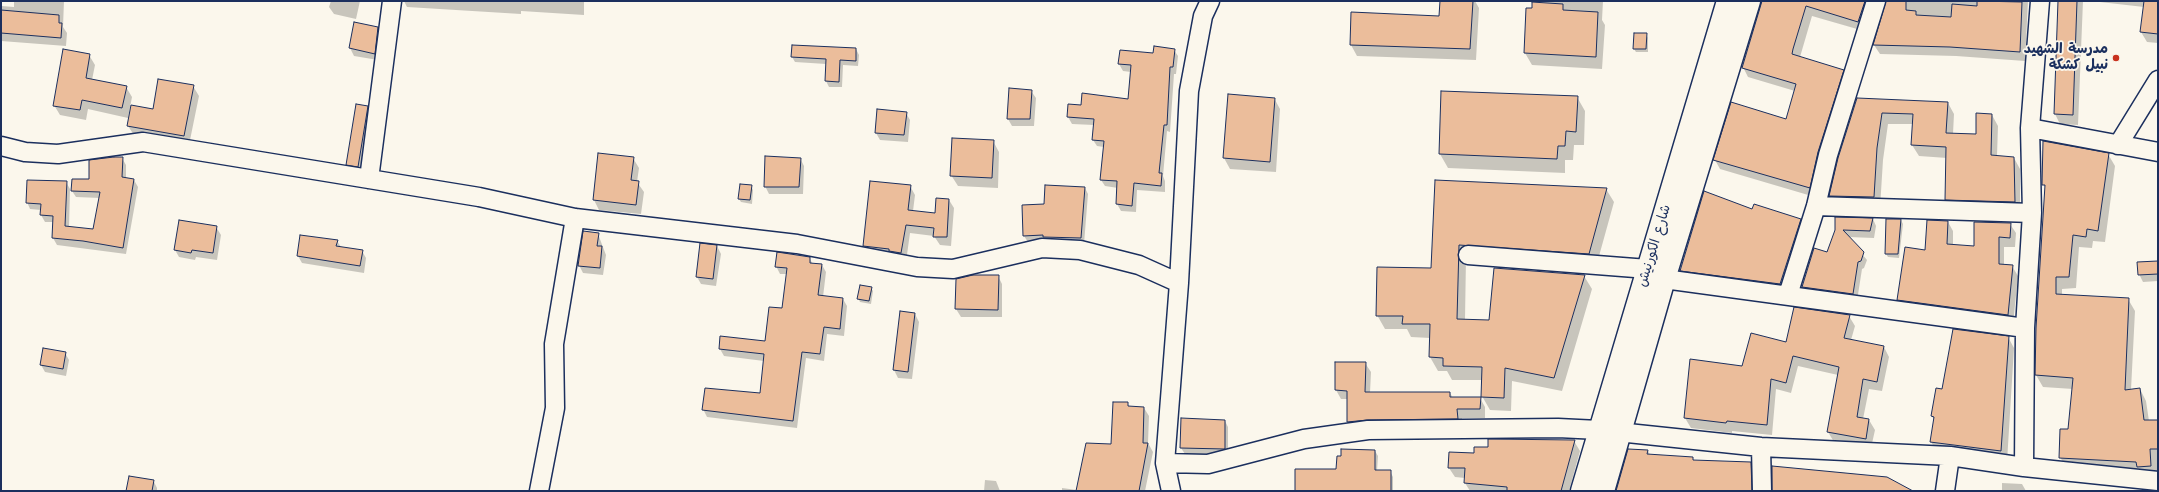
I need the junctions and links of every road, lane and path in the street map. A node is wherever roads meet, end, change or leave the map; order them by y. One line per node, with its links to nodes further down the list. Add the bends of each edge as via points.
1 (392, 1): 12 (street)
2 (1210, 1): 18 (street, via 1204,16 1189,91)
3 (1728, 1): 17 (main road, شارع الكورنيش)
4 (1748, 1): 17 (main road, شارع الكورنيش)
5 (1876, 1): 13 (street, via 1828,155)
6 (2040, 1): 8 (street)
7 (2158, 80): 9 (street)
8 (2030, 128): 9 (street); 14 (street)
9 (2118, 145): 11 (street)
10 (1, 146): 12 (street, via 25,152 58,154 143,142)
11 (2158, 152)
12 (368, 179): 15 (street)
13 (1816, 206): 14 (street); 19 (street)
14 (2032, 214): 20 (street)
15 (575, 218): 18 (street, via 797,244 917,267 953,269 1042,248 1080,250 1139,265); 27 (street, via 554,344 555,408)
16 (1468, 255): 17 (street)
17 (1656, 274): 19 (street); 21 (main road, شارع الكورنيش)
18 (1179, 282): 24 (street)
19 (1788, 295): 20 (street)
20 (2025, 328): 25 (street)
21 (1609, 431): 22 (street); 24 (street, via 1558,428 1368,430 1304,439 1208,464); 29 (main road, شارع الكورنيش); 30 (main road, شارع الكورنيش)
22 (1761, 447): 23 (street); 31 (street)
23 (1950, 456): 25 (street); 32 (street)
24 (1165, 463): 28 (street)
25 (2024, 467): 26 (street)
26 (2158, 481)
27 (539, 491)
28 (1171, 491)
29 (1582, 491)
30 (1603, 491)
31 (1762, 491)
32 (1945, 491)

